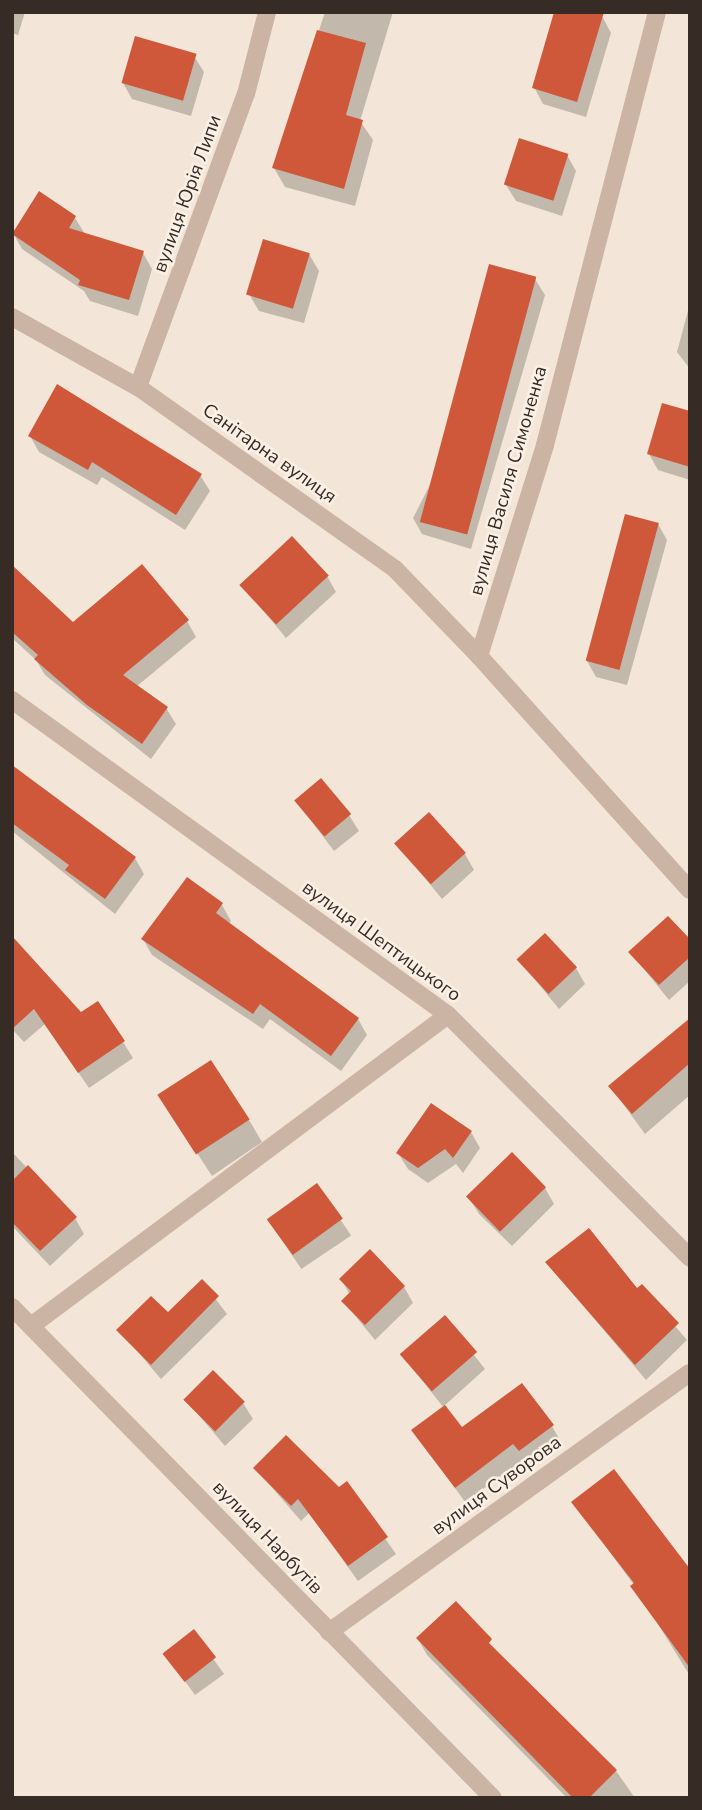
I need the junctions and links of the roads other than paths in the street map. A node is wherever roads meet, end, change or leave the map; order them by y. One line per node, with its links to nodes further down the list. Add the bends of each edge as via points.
1 (267, 12): 4 (street, вулиця Юрія Липи, via 242,107)
2 (657, 12): 5 (street, вулиця Василя Симоненка, via 545,445)
3 (12, 317): 4 (street, Санітарна вулиця)
4 (138, 387): 5 (street, Санітарна вулиця, via 395,569)
5 (479, 656): 7 (street)
6 (12, 700): 8 (street, вулиця Шептицького)
7 (690, 890)
8 (448, 1016): 9 (street, вулиця Шептицького); 11 (street)
9 (690, 1258)
10 (12, 1307): 11 (street, вулиця Нарбутів)
11 (31, 1326): 13 (street, вулиця Нарбутів)
12 (690, 1373): 13 (street, вулиця Суворова)
13 (329, 1632): 14 (street, вулиця Нарбутів)
14 (493, 1798)

